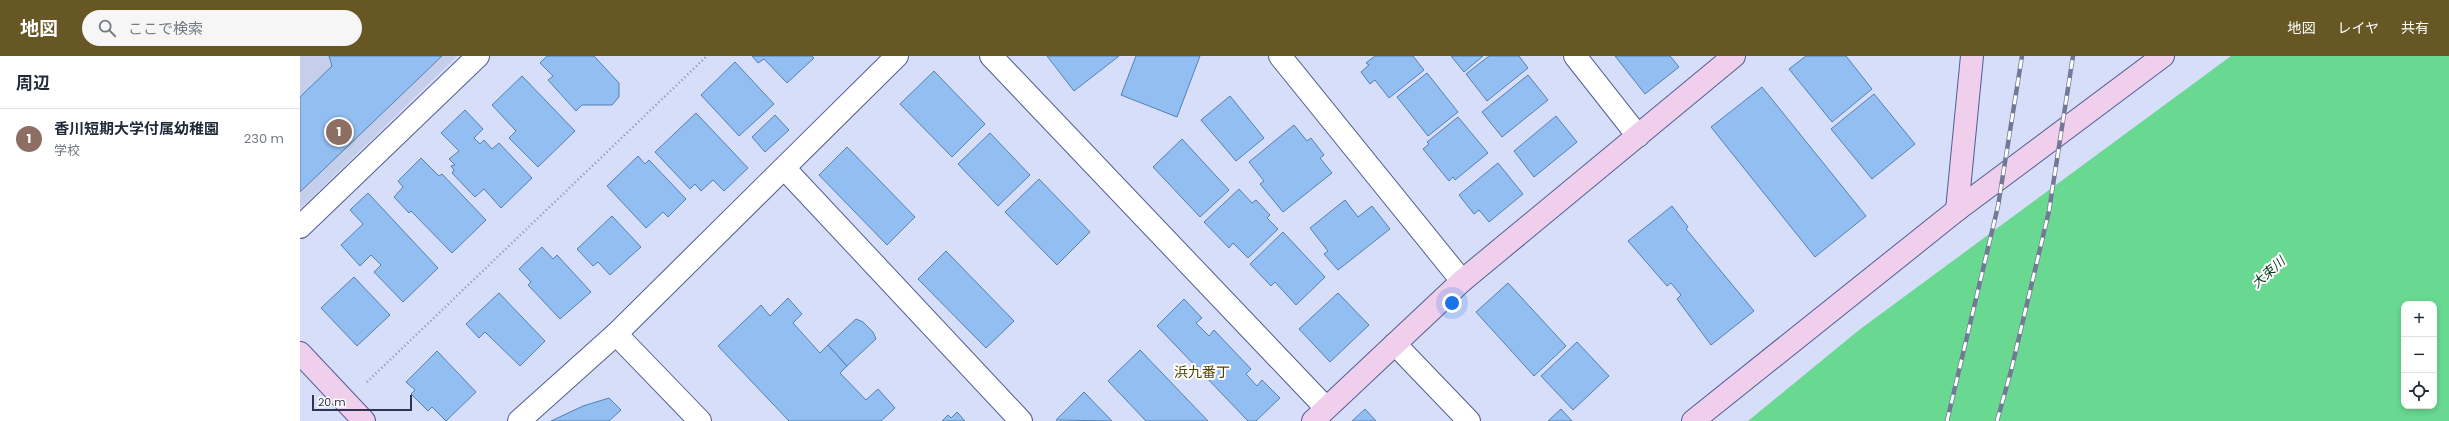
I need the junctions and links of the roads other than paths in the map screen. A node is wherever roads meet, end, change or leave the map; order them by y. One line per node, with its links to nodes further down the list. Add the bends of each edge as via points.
1 (478, 56): 12 (street)
2 (897, 56): 10 (street)
3 (991, 56): 17 (street)
4 (1280, 56): 13 (street)
5 (1575, 56): 9 (street)
6 (1734, 56): 9 (street)
7 (1972, 56): 11 (street)
8 (2163, 56): 11 (street)
9 (1638, 136): 13 (street)
10 (785, 169): 14 (street); 21 (street)
11 (1957, 210): 23 (street)
12 (300, 227)
13 (1462, 281): 15 (street)
14 (616, 334): 19 (street); 20 (street)
15 (1395, 344): 17 (street); 22 (street)
16 (300, 353): 18 (street)
17 (1320, 415)
18 (364, 421)
19 (519, 421)
20 (700, 421)
21 (1021, 421)
22 (1470, 421)
23 (1693, 421)

